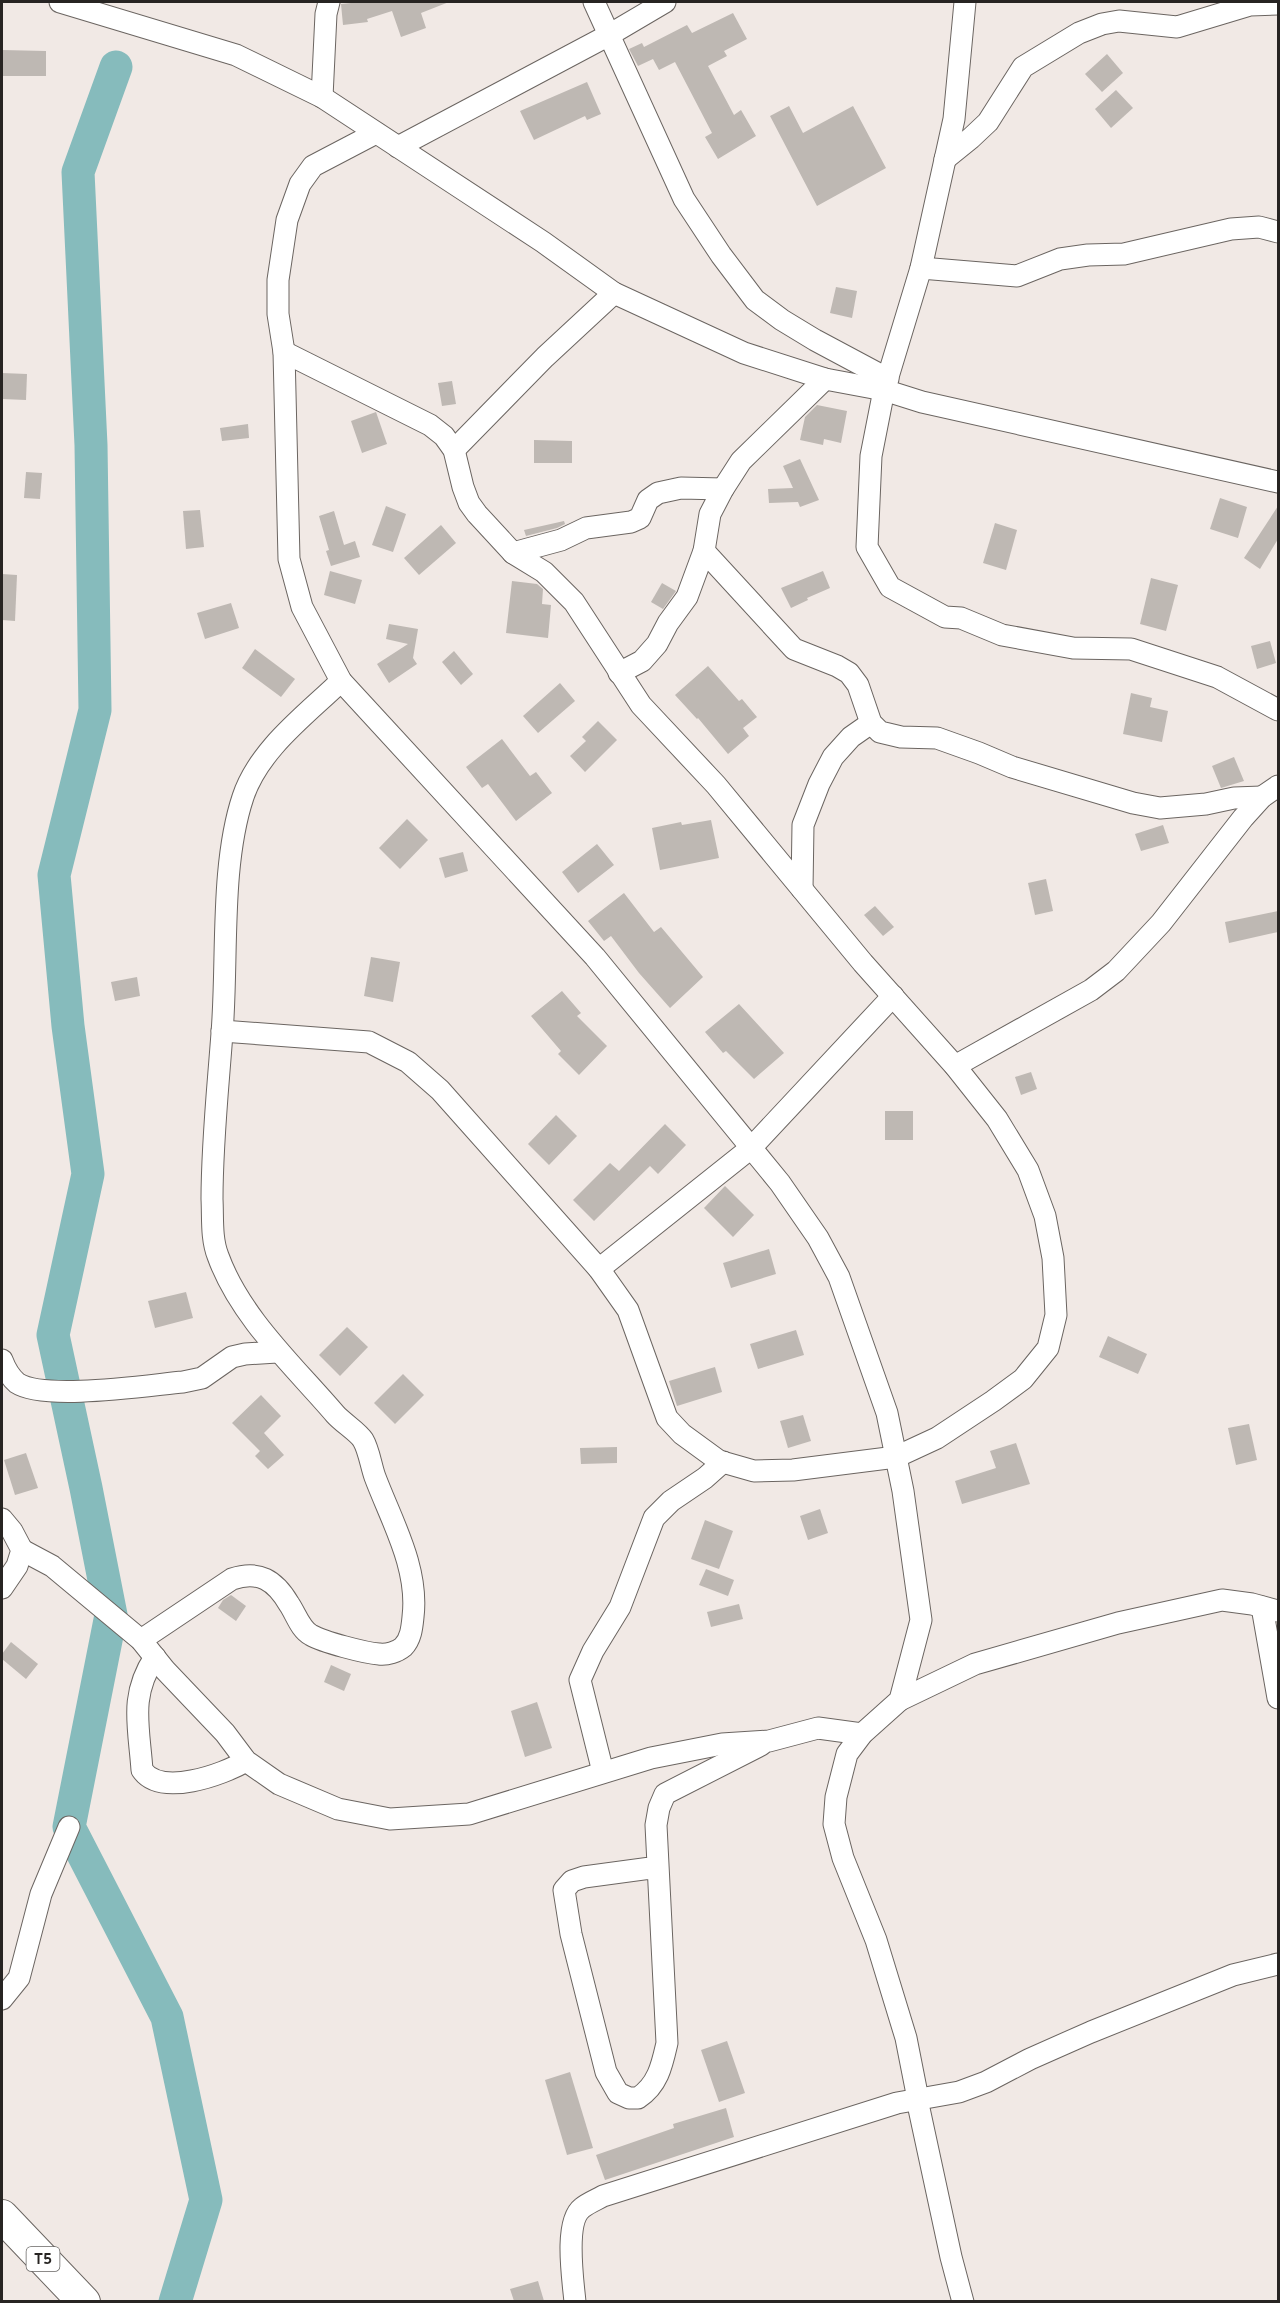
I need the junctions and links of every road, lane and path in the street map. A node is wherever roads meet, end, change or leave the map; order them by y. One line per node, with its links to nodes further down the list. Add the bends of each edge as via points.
1 (60, 2): 7 (street)
2 (329, 2): 9 (street)
3 (594, 2): 8 (street)
4 (665, 2): 8 (street)
5 (965, 2): 12 (street, via 954,118)
6 (1278, 4): 12 (street, via 1250,5 1178,27 1119,21 1079,33 1023,67 988,122)
7 (83, 5): 9 (street, via 236,55)
8 (609, 35): 11 (street); 18 (street, via 684,199 755,300)
9 (322, 97): 10 (street)
10 (376, 133): 11 (street); 16 (street, via 314,166 300,184 287,220 278,280)
11 (398, 147): 15 (street)
12 (945, 159): 14 (street)
13 (1278, 232): 14 (street, via 1259,227 1231,229 1124,254 1060,259 1017,276)
14 (921, 268): 18 (street)
15 (614, 293): 17 (street, via 744,353); 19 (street)
16 (284, 352): 19 (street, via 430,425); 25 (street, via 289,559 302,607)
17 (825, 379): 18 (street); 21 (street, via 741,461)
18 (886, 385): 20 (street, via 922,402); 26 (street, via 871,456 867,547 890,587 945,616 961,618 1002,635 1073,648 1131,649 1217,677)
19 (454, 450): 23 (street, via 469,503)
20 (1278, 482)
21 (723, 489): 22 (street, via 710,514); 23 (street, via 681,488 658,493 648,500 640,518 631,522 586,528 561,540)
22 (704, 551): 24 (street, via 687,597 657,644 642,661); 27 (street, via 794,649 849,674 858,685)
23 (513, 553): 24 (street, via 543,572 574,602)
24 (619, 673): 29 (street, via 641,705 716,785)
25 (341, 681): 31 (street, via 266,754 244,795 233,837); 33 (street, via 595,957)
26 (1278, 710)
27 (871, 723): 28 (street, via 880,732 937,738 1012,767 1160,808 1206,804); 29 (street, via 833,757 819,784 803,825)
28 (1270, 791): 32 (street, via 1116,971 1091,990)
29 (802, 889): 30 (street)
30 (893, 996): 32 (street); 33 (street)
31 (222, 1030): 34 (street, via 369,1042 408,1062 440,1090); 35 (street, via 213,1166 213,1238 229,1280)
32 (955, 1066): 37 (street, via 997,1119 1028,1170 1045,1216 1053,1258 1056,1315 1048,1348 1023,1379 937,1438)
33 (751, 1148): 34 (street); 37 (street, via 818,1238 839,1277 887,1413)
34 (599, 1269): 38 (street, via 628,1310 667,1418 682,1434)
35 (278, 1352): 36 (street, via 232,1357 202,1378 183,1382 65,1392 18,1383); 43 (street, via 345,1425 363,1439 406,1556 415,1598 411,1632 403,1646 380,1654 309,1635 272,1584 259,1575 244,1575 232,1579)
36 (2, 1360)
37 (896, 1457): 38 (street, via 793,1470 754,1471); 46 (street, via 921,1620)
38 (723, 1462): 50 (street, via 654,1518 620,1607 580,1680)
39 (2, 1519): 40 (street)
40 (22, 1550): 41 (street, via 17,1566); 43 (street, via 52,1566)
41 (2, 1587)
42 (1270, 1609): 45 (street); 46 (street, via 1222,1600 1118,1623 975,1664)
43 (141, 1640): 44 (street)
44 (155, 1657): 49 (street); 49 (street, via 143,1675 138,1694 142,1770 147,1777 159,1782 193,1780)
45 (1278, 1698)
46 (900, 1700): 47 (street)
47 (862, 1734): 48 (street, via 818,1728); 55 (street, via 847,1754 834,1824 903,2028)
48 (769, 1740): 50 (street, via 722,1744); 52 (street, via 665,1794 656,1826)
49 (246, 1761): 50 (street, via 279,1784 338,1809 390,1819 469,1814)
50 (603, 1772)
51 (69, 1827): 54 (street, via 41,1894 19,1978)
52 (658, 1867): 52 (street, via 667,2043 661,2071 638,2098 618,2093 606,2072 571,1934 564,1890 572,1881 584,1877)
53 (1278, 1964): 55 (street, via 1233,1975 1091,2032 986,2082 959,2092)
54 (2, 1999)
55 (918, 2099): 58 (street, via 603,2196 580,2209 573,2225 571,2255); 59 (street)
56 (2, 2216): 57 (highway, T5)
57 (84, 2301)
58 (575, 2301)
59 (963, 2301)

